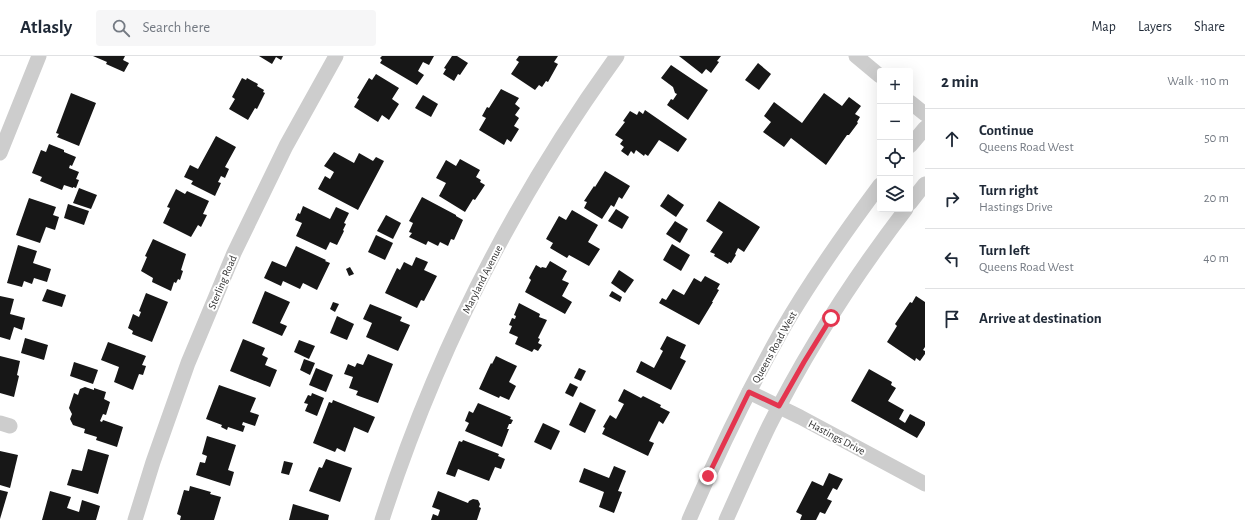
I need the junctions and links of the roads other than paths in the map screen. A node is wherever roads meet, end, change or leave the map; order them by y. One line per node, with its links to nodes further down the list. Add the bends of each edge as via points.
1 (40, 56): 10 (street)
2 (336, 56): 18 (street, Sterling Road, via 286,146 232,257 186,369 152,462)
3 (617, 56): 19 (street, Maryland Avenue, via 543,168 477,288 427,398)
4 (856, 56): 5 (street)
5 (877, 74)
6 (912, 104): 7 (street)
7 (925, 114)
8 (925, 128): 9 (street)
9 (913, 142)
10 (0, 153)
11 (925, 184): 13 (street)
12 (877, 189): 15 (street, Queens Road West, via 802,298)
13 (913, 199)
14 (904, 212): 16 (street, via 831,318)
15 (749, 392): 16 (street, Hastings Drive); 20 (street, Queens Road West, via 713,464)
16 (779, 406): 17 (street, Hastings Drive); 21 (street)
17 (925, 484)
18 (135, 520)
19 (382, 520)
20 (689, 520)
21 (726, 520)

